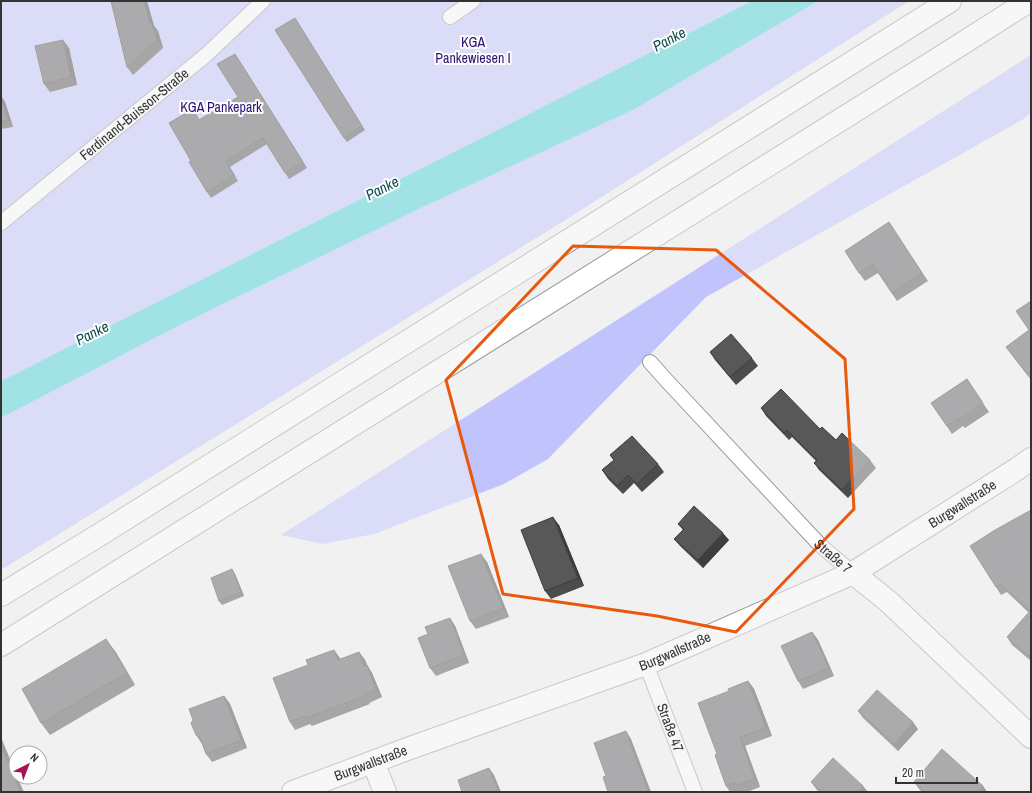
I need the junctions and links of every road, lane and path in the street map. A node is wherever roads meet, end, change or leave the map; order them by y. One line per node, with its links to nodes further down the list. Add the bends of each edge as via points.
1 (263, 1): 6 (lane, Ferdinand-Buisson-Straße, via 206,55)
2 (473, 1): 5 (lane)
3 (950, 1): 10 (main road)
4 (1029, 1): 11 (main road)
5 (450, 17)
6 (1, 223)
7 (650, 362): 9 (lane, Straße 7, via 820,544)
8 (1031, 459): 9 (main road, Burgwallstraße)
9 (853, 573): 12 (main road, Burgwallstraße); 13 (main road, Straße 7, via 890,602)
10 (1, 595)
11 (1, 646)
12 (646, 664): 14 (main road, Burgwallstraße); 17 (lane, Straße 47)
13 (1031, 737)
14 (373, 762): 15 (main road, Burgwallstraße); 16 (main road)
15 (293, 792)
16 (385, 792)
17 (695, 792)

